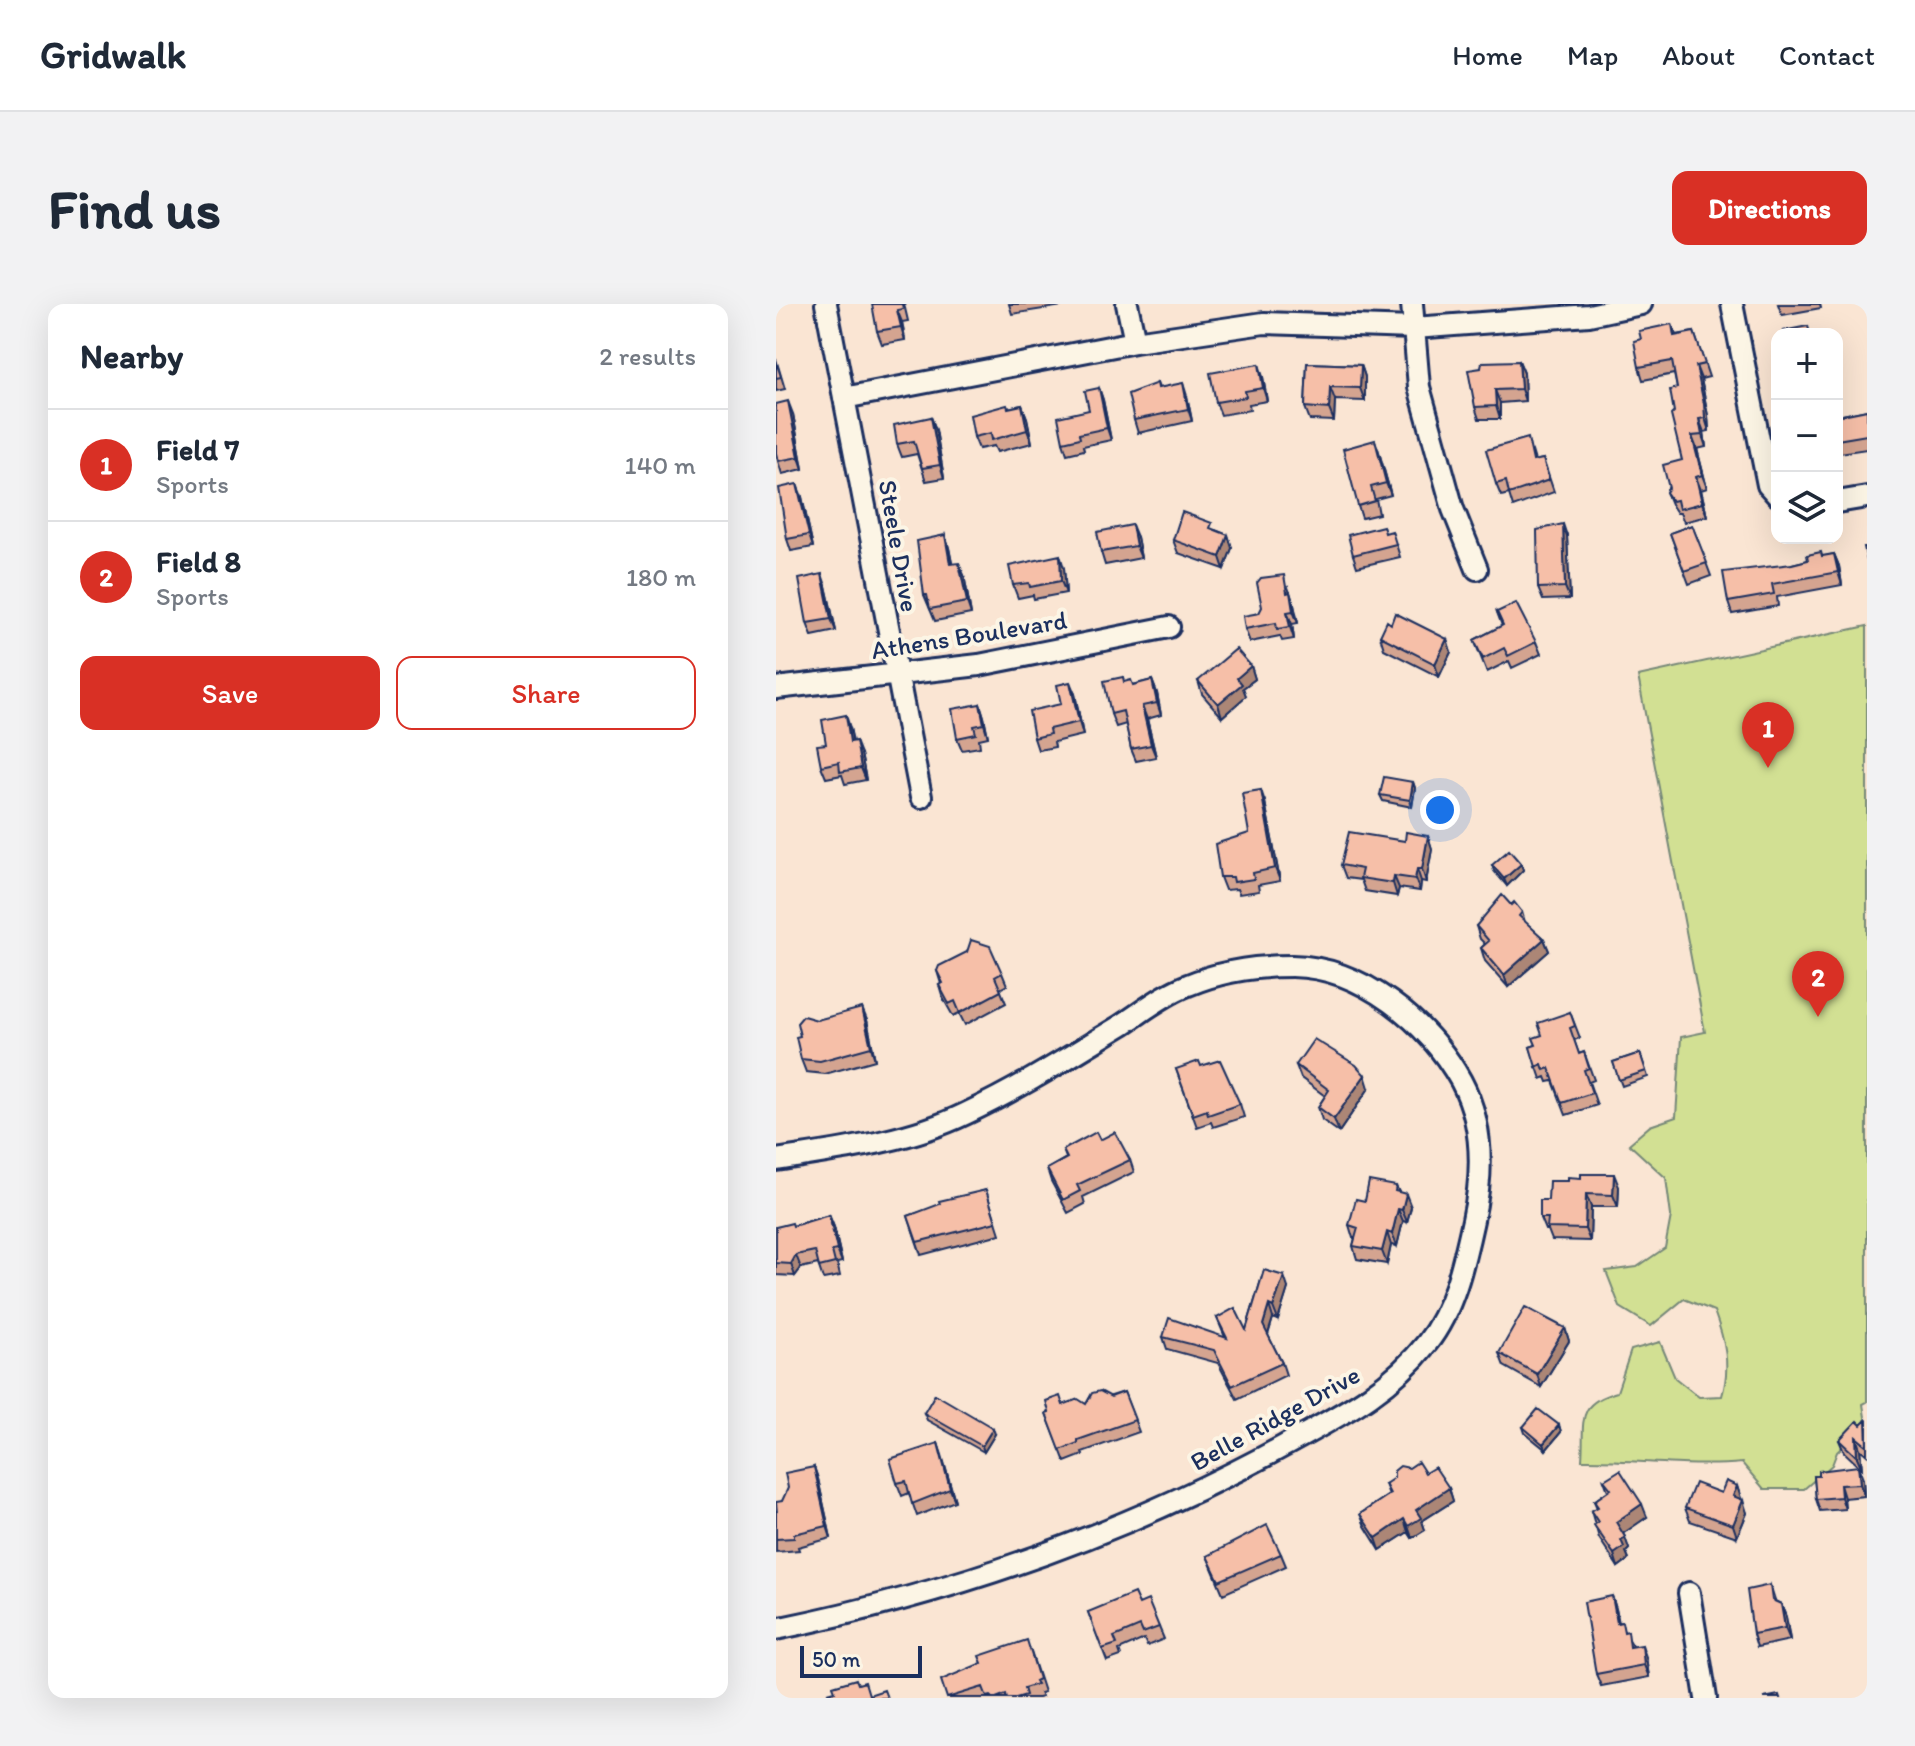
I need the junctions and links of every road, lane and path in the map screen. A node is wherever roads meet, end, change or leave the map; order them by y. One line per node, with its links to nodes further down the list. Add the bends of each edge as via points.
1 (826, 304): 8 (street, Steele Drive)
2 (1127, 304): 7 (street)
3 (1412, 304): 6 (street)
4 (1641, 304): 6 (street, via 1589,315)
5 (1732, 304): 9 (street)
6 (1414, 328): 7 (street, via 1264,323); 12 (street, via 1419,387 1453,509)
7 (1135, 342): 8 (street)
8 (844, 398): 14 (street, Steele Drive)
9 (1771, 488)
10 (1867, 497): 11 (street)
11 (1843, 501)
12 (1477, 569)
13 (1169, 627): 14 (street, Athens Boulevard, via 979,665)
14 (895, 673): 15 (street, Athens Boulevard); 16 (street, Steele Drive)
15 (776, 688)
16 (921, 797)
17 (776, 1160): 19 (street, Belle Ridge Drive, via 878,1143 962,1116 1186,985 1237,969 1297,966 1344,977 1409,1014 1467,1091 1480,1136 1479,1194 1462,1273 1429,1341 1376,1395 1216,1483 1091,1537 865,1611)
18 (1689, 1593): 20 (street)
19 (776, 1629)
20 (1706, 1698)

